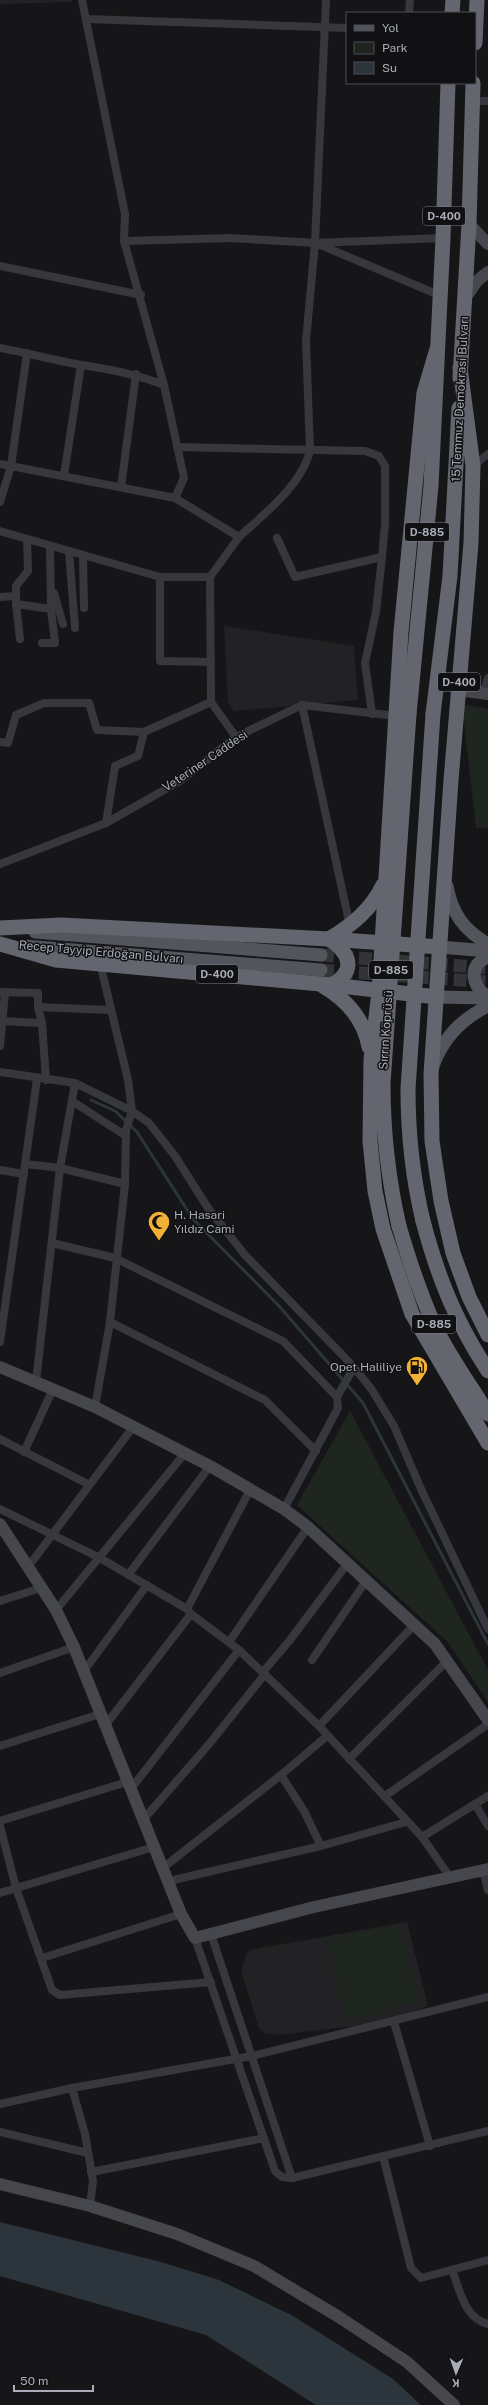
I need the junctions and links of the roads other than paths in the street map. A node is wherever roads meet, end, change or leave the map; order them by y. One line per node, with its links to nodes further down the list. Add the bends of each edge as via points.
1 (82, 0): 8 (street)
2 (326, 0): 10 (street)
3 (410, 0): 6 (street)
4 (453, 0): 7 (highway)
5 (477, 0): 9 (highway)
6 (409, 12)
7 (452, 12)
8 (86, 19): 10 (street); 18 (street, via 125,214)
9 (476, 22)
10 (324, 28): 11 (street); 19 (street)
11 (346, 28)
12 (448, 84): 17 (highway, 15 Temmuz Demokrasi Bulvarı / D-400)
13 (473, 84): 14 (highway, 15 Temmuz Demokrasi Bulvarı / D-400)
14 (472, 101): 15 (street); 16 (highway, 15 Temmuz Demokrasi Bulvarı / D-400)
15 (488, 101)
16 (469, 224): 20 (street); 25 (highway, 15 Temmuz Demokrasi Bulvarı / D-400)
17 (443, 238): 19 (street); 24 (highway, 15 Temmuz Demokrasi Bulvarı / D-400)
18 (124, 241): 19 (street, via 231,238); 23 (street)
19 (315, 243): 24 (street); 34 (street, via 306,341)
20 (488, 244)
21 (0, 266): 23 (street)
22 (488, 272): 25 (street, via 477,281)
23 (141, 295): 32 (street)
24 (439, 295): 27 (highway, 15 Temmuz Demokrasi Bulvarı / D-400)
25 (464, 300): 30 (highway, 15 Temmuz Demokrasi Bulvarı / D-400)
26 (0, 348): 28 (street)
27 (437, 349): 69 (highway, 15 Temmuz Demokrasi Bulvarı / D-885, via 430,486)
28 (27, 353): 29 (street); 37 (street)
29 (81, 365): 31 (street); 39 (street)
30 (460, 368): 38 (highway, D-400); 119 (highway, 15 Temmuz Demokrasi Bulvarı / D-885, bridge, via 450,576 433,714 408,1089 408,1127 412,1173 432,1257 448,1301)
31 (136, 374): 32 (street); 40 (street)
32 (164, 385): 33 (street)
33 (177, 447): 34 (street); 41 (street, via 184,478)
34 (310, 450): 44 (street, via 307,462 277,503); 50 (street, via 365,450 378,456 385,466)
35 (488, 454): 38 (street)
36 (0, 464): 37 (street)
37 (11, 466): 39 (street); 42 (street)
38 (473, 466): 64 (highway, D-400, via 471,544)
39 (64, 475): 40 (street)
40 (121, 487): 41 (street)
41 (175, 498): 44 (street)
42 (0, 502)
43 (0, 531): 46 (street)
44 (239, 537): 53 (street)
45 (277, 538): 50 (street, via 294,577)
46 (27, 540): 47 (street); 55 (street, via 28,571 16,586)
47 (50, 546): 48 (street); 51 (street)
48 (69, 552): 49 (street); 59 (street)
49 (83, 556): 52 (street); 56 (street)
50 (382, 557): 68 (street, via 376,612 365,663)
51 (49, 566): 57 (street); 58 (street)
52 (160, 577): 53 (street); 62 (street, via 160,661)
53 (210, 577): 62 (street)
54 (0, 597): 55 (street)
55 (16, 600): 57 (street); 60 (street)
56 (84, 608)
57 (51, 609): 61 (street, via 55,643)
58 (63, 624)
59 (75, 628)
60 (20, 639)
61 (42, 643)
62 (211, 662): 66 (street)
63 (488, 678): 65 (street)
64 (458, 690): 65 (street); 75 (highway, D-400)
65 (486, 694)
66 (211, 702): 70 (street); 71 (street)
67 (302, 705): 68 (street); 71 (street, Veteriner Caddesi); 77 (street)
68 (372, 714): 69 (street)
69 (403, 715): 76 (highway); 124 (highway, Sırrın Köprüsü / D-885, bridge, via 383,1083 383,1126 388,1178 414,1276 435,1327)
70 (144, 732): 72 (street, via 97,730 89,703 44,703 16,715 8,743); 73 (street, via 138,756 115,766)
71 (236, 737): 73 (street, Veteriner Caddesi, via 180,781)
72 (0, 742)
73 (106, 823): 74 (street, Veteriner Caddesi)
74 (0, 864)
75 (444, 873): 82 (main road, via 451,905 466,928); 83 (highway, D-400)
76 (384, 882): 77 (highway, via 377,897); 80 (highway)
77 (350, 926): 79 (highway)
78 (0, 928): 79 (highway, via 62,925); 85 (main road, Recep Tayyip Erdoğan Bulvarı)
79 (329, 938): 80 (highway); 88 (highway, via 342,947 347,957 347,970 343,978)
80 (381, 943): 83 (highway); 90 (highway)
81 (0, 944): 87 (highway, D-400, via 56,960); 88 (main road, Recep Tayyip Erdoğan Bulvarı)
82 (488, 944)
83 (440, 947): 84 (main road); 91 (highway, D-400)
84 (488, 951)
85 (321, 955)
86 (488, 957): 92 (main road, via 478,964 473,976 475,986)
87 (100, 963): 88 (highway, D-400); 95 (street)
88 (324, 980): 90 (highway, D-400); 99 (highway, via 344,1000 366,1031)
89 (2, 992): 94 (street, via 38,993); 96 (street)
90 (379, 992): 91 (highway, D-400); 99 (highway)
91 (437, 997): 92 (main road); 101 (highway)
92 (488, 997)
93 (488, 1006): 101 (main road, via 474,1012 446,1039)
94 (38, 1007): 95 (street); 97 (street)
95 (110, 1010): 105 (street, via 128,1080)
96 (1, 1021): 97 (street); 98 (street)
97 (42, 1022): 102 (street)
98 (0, 1046)
99 (371, 1060): 127 (highway, via 370,1140 375,1191 392,1259 423,1336)
100 (0, 1072): 102 (street)
101 (431, 1074): 115 (highway, via 432,1141 441,1201 453,1253 469,1297)
102 (42, 1079): 103 (street); 107 (street)
103 (75, 1083): 104 (street); 105 (street)
104 (72, 1101): 106 (street); 108 (street)
105 (131, 1115): 106 (street); 118 (street, via 149,1123 176,1156 208,1208 245,1255)
106 (126, 1133): 111 (street)
107 (25, 1164): 108 (street); 110 (street)
108 (60, 1168): 111 (street); 112 (street)
109 (0, 1170): 110 (street)
110 (24, 1174): 116 (street)
111 (125, 1184): 113 (street)
112 (52, 1243): 113 (street); 120 (street)
113 (116, 1258): 114 (street); 122 (street, via 283,1341)
114 (110, 1322): 123 (street); 128 (street, via 265,1400)
115 (488, 1335)
116 (0, 1342)
117 (0, 1367): 120 (street)
118 (354, 1367): 122 (street); 150 (street, via 394,1426)
119 (488, 1371)
120 (36, 1382): 121 (street)
121 (53, 1389): 123 (street); 129 (street)
122 (337, 1397): 128 (street, via 338,1408)
123 (95, 1407): 125 (street)
124 (488, 1414)
125 (133, 1427): 130 (street); 132 (street)
126 (0, 1439): 129 (street)
127 (488, 1442)
128 (316, 1451): 135 (street)
129 (24, 1452): 132 (street)
130 (185, 1453): 131 (street); 139 (street)
131 (210, 1466): 133 (street); 142 (street)
132 (88, 1484): 138 (street)
133 (250, 1490): 135 (street); 148 (street)
134 (0, 1509): 138 (street)
135 (284, 1509): 137 (street)
136 (0, 1526): 141 (street)
137 (308, 1527): 140 (street); 151 (street)
138 (52, 1534): 139 (street); 141 (street)
139 (100, 1558): 142 (street); 147 (street)
140 (347, 1564): 143 (street); 158 (street)
141 (28, 1567): 145 (street)
142 (128, 1575): 144 (street)
143 (366, 1581): 149 (street); 154 (street)
144 (147, 1585): 148 (street); 156 (street)
145 (41, 1588): 146 (street); 147 (street)
146 (0, 1601)
147 (56, 1610): 152 (street)
148 (189, 1612): 151 (street); 163 (street)
149 (414, 1625): 155 (street); 162 (street)
150 (488, 1629)
151 (229, 1642): 153 (street)
152 (74, 1647): 156 (street); 157 (street)
153 (239, 1650): 158 (street); 168 (street)
154 (312, 1660)
155 (448, 1660): 160 (street); 166 (street)
156 (84, 1671): 159 (street)
157 (0, 1673)
158 (264, 1673): 162 (street); 172 (street, via 210,1743)
159 (100, 1714): 163 (street); 165 (street)
160 (488, 1720)
161 (488, 1724): 169 (street)
162 (319, 1726): 164 (street)
163 (104, 1727): 168 (street)
164 (327, 1736): 166 (street); 167 (street)
165 (0, 1746)
166 (349, 1758): 169 (street)
167 (281, 1775): 178 (street, via 304,1811); 180 (street)
168 (129, 1786): 172 (street); 173 (street)
169 (385, 1796): 174 (street)
170 (488, 1796): 171 (street)
171 (475, 1804): 176 (street); 177 (street)
172 (142, 1821): 179 (street)
173 (0, 1822)
174 (406, 1822): 177 (street); 178 (street)
175 (0, 1826): 184 (street)
176 (488, 1826)
177 (422, 1837): 182 (street)
178 (321, 1846): 183 (street)
179 (154, 1847): 180 (street); 184 (street)
180 (164, 1867): 183 (street)
181 (485, 1869): 182 (street); 185 (street)
182 (450, 1877): 188 (street, via 314,1907)
183 (168, 1881): 187 (street)
184 (16, 1888): 186 (street); 190 (street)
185 (488, 1890)
186 (0, 1893)
187 (181, 1914): 189 (street); 190 (street)
188 (211, 1934): 189 (street); 194 (street)
189 (196, 1938): 191 (street)
190 (42, 1958): 191 (street, via 52,1990 60,1995)
191 (211, 1982): 195 (street)
192 (488, 1997): 193 (street)
193 (394, 2022): 194 (street); 201 (street)
194 (252, 2056): 195 (street); 205 (street)
195 (237, 2059): 196 (street); 200 (street)
196 (72, 2088): 197 (street); 202 (street)
197 (0, 2104)
198 (488, 2131): 201 (street)
199 (0, 2132): 202 (street)
200 (264, 2138): 204 (street); 205 (street, via 275,2171 282,2177)
201 (430, 2146): 203 (street)
202 (88, 2153): 204 (street)
203 (384, 2156): 205 (street); 209 (street, via 411,2268 421,2278)
204 (92, 2172): 207 (street)
205 (292, 2178)
206 (0, 2184): 207 (street)
207 (90, 2206): 211 (street, via 176,2234 254,2266 407,2362)
208 (488, 2260): 209 (street)
209 (452, 2270): 210 (street, via 467,2310 477,2320)
210 (488, 2324)
211 (454, 2405)

